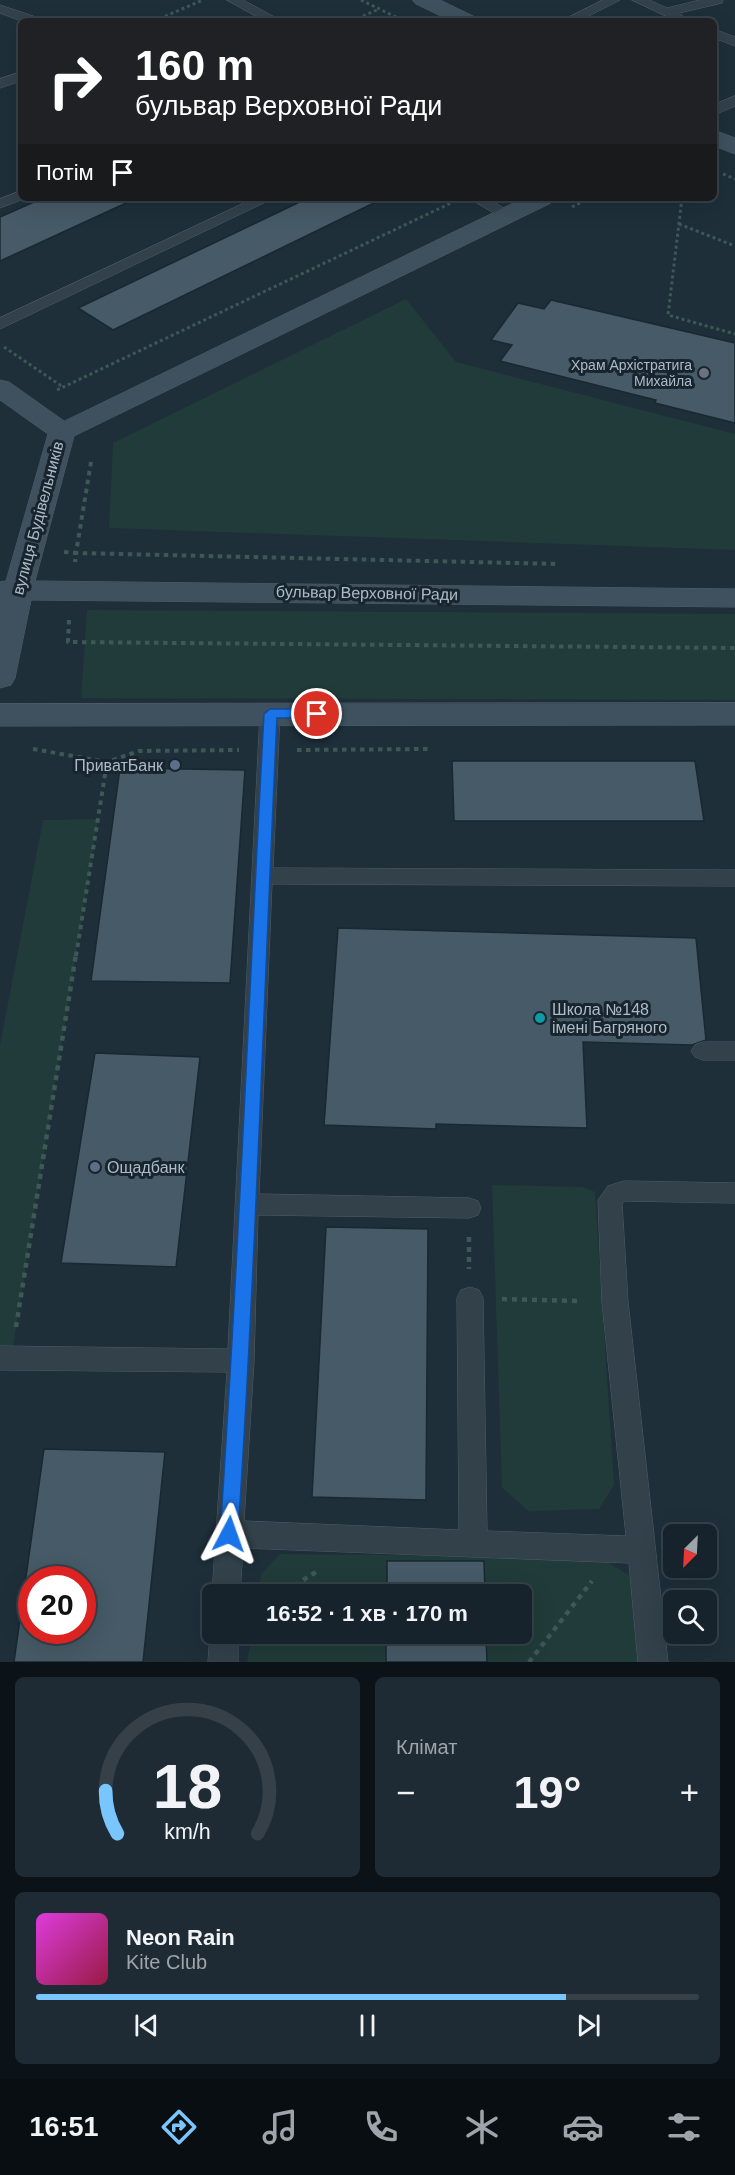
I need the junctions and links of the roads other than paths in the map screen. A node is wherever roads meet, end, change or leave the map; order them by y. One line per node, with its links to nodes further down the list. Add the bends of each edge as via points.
1 (233, 0): 9 (lane)
2 (423, 0): 10 (main road)
3 (614, 0): 11 (lane)
4 (638, 0): 7 (lane)
5 (717, 0): 7 (lane)
6 (0, 9): 8 (lane)
7 (666, 12): 12 (lane)
8 (26, 18)
9 (269, 18)
10 (462, 18)
11 (575, 18)
12 (679, 18)
13 (717, 34): 14 (lane)
14 (735, 42)
15 (18, 76): 16 (lane)
16 (0, 84)
17 (735, 100): 18 (lane)
18 (717, 109)
19 (717, 138): 20 (main road)
20 (735, 147)
21 (18, 196): 25 (lane)
22 (261, 201): 27 (lane)
23 (482, 201): 26 (lane)
24 (537, 201): 26 (main road)
25 (0, 204)
26 (509, 216): 29 (main road)
27 (0, 324)
28 (0, 388): 29 (main road, вулиця Будівельників)
29 (62, 432): 30 (main road, вулиця Будівельників)
30 (9, 591): 31 (main road, бульвар Верховної Ради); 32 (main road, вулиця Будівельників)
31 (735, 598)
32 (0, 678)
33 (270, 714): 34 (main road); 35 (main road); 36 (lane)
34 (735, 714)
35 (0, 715)
36 (262, 876): 37 (lane); 41 (lane)
37 (735, 878)
38 (704, 1051): 39 (lane)
39 (735, 1051)
40 (735, 1192): 48 (lane, via 616,1193 610,1200)
41 (246, 1204): 42 (lane); 45 (lane)
42 (469, 1208)
43 (470, 1298): 47 (lane)
44 (5, 1358): 45 (lane)
45 (241, 1361): 46 (lane)
46 (229, 1534): 47 (lane); 49 (lane)
47 (473, 1543): 48 (lane)
48 (629, 1550): 52 (lane)
49 (226, 1584)
50 (224, 1644): 51 (lane)
51 (223, 1662)
52 (653, 1662)

